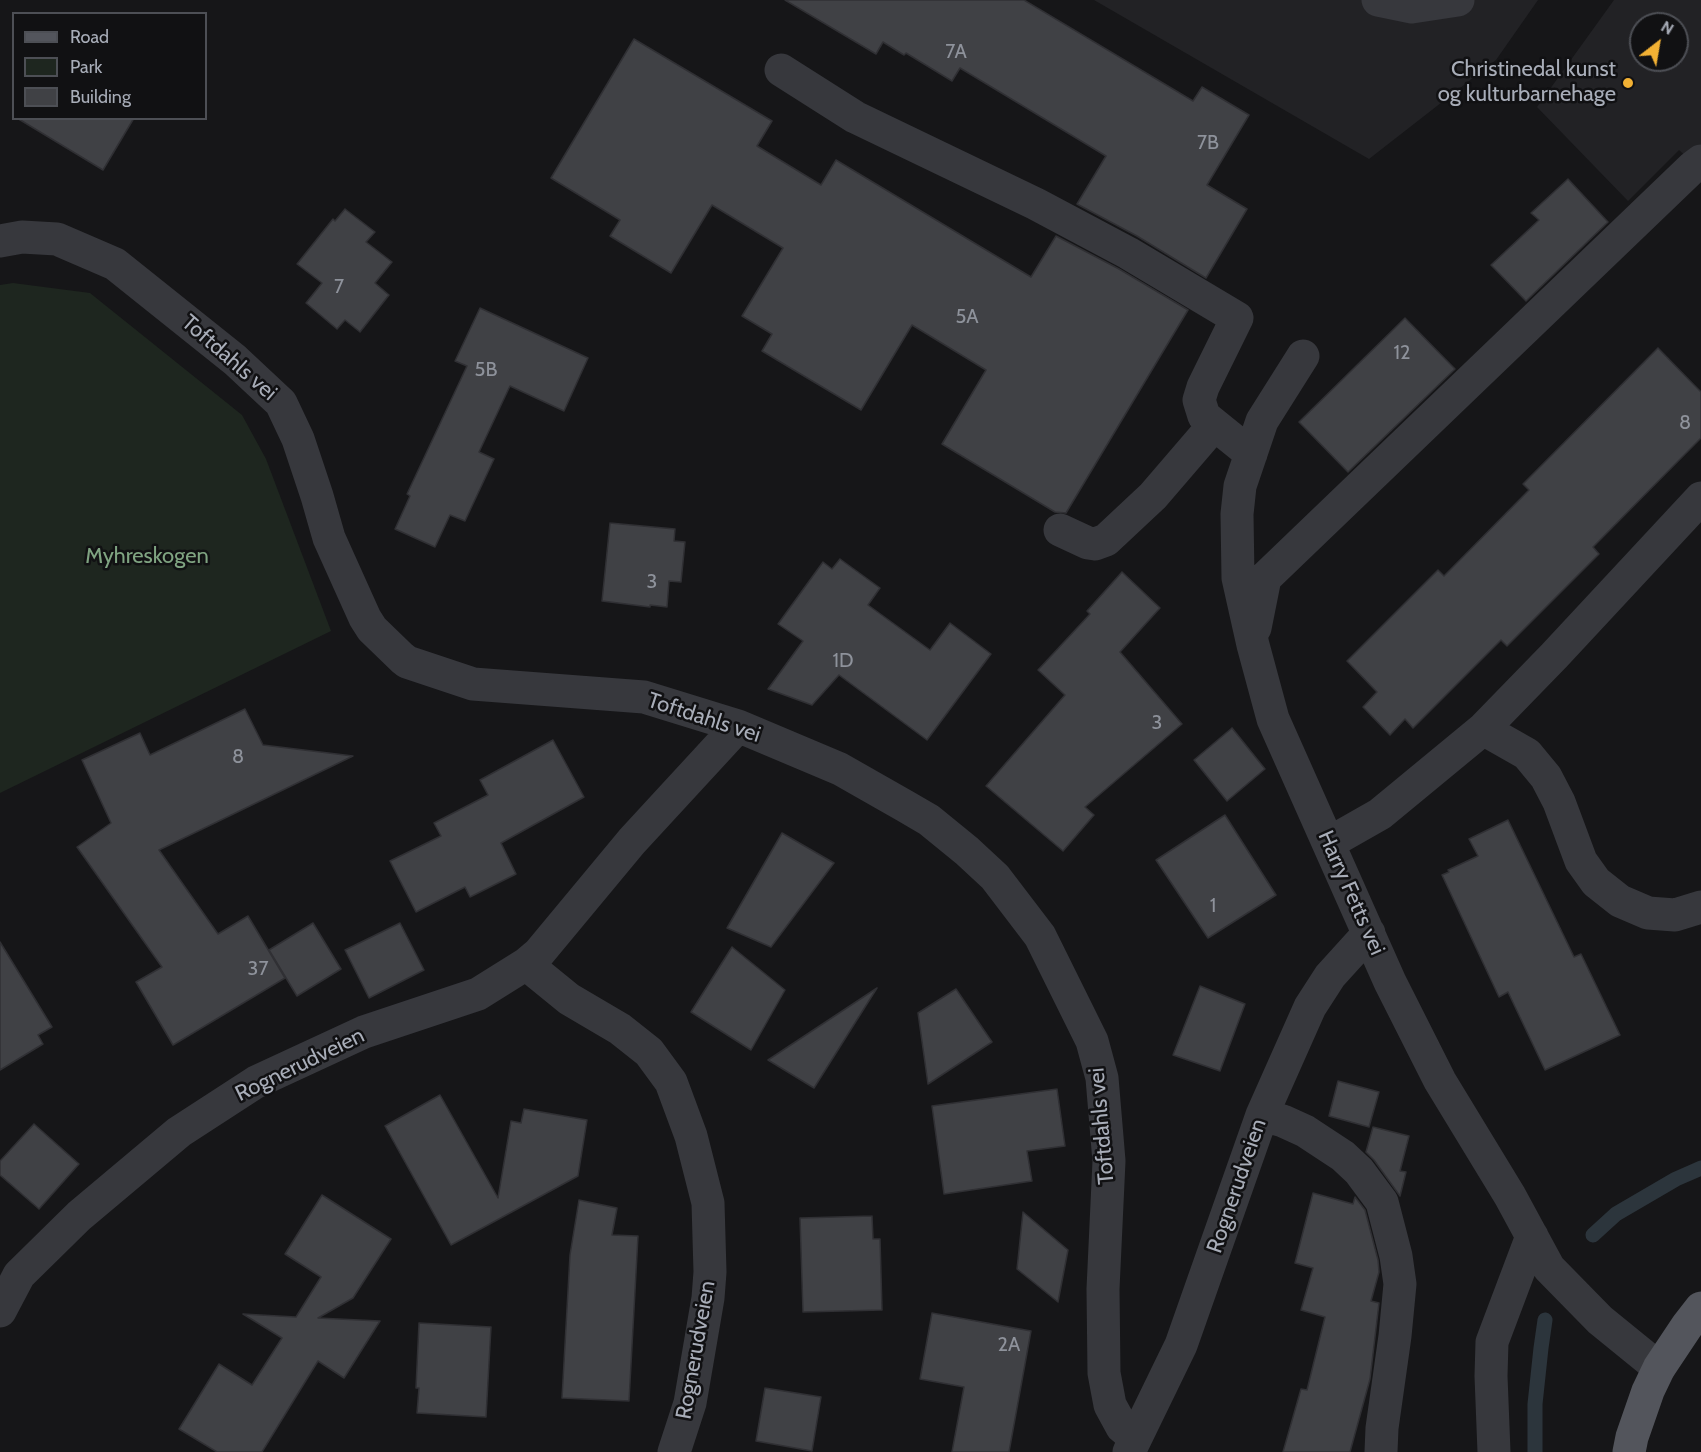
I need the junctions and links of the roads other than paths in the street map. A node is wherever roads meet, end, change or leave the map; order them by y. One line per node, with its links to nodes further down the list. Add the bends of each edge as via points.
1 (1378, 0): 2 (street, via 1412,7)
2 (1458, 0)
3 (781, 70): 7 (street, via 855,117 1036,204 1237,318 1199,400 1204,416)
4 (1701, 161): 11 (street, via 1265,578)
5 (0, 241): 12 (street, Toftdahls vei, via 22,237 57,239 115,264 235,360 281,403 298,439 330,538 365,618 407,662 473,684 644,697)
6 (1303, 356): 8 (street, Harry Fetts vei, via 1262,421)
7 (1214, 425): 8 (street); 10 (street, via 1153,496 1106,540 1088,543)
8 (1251, 454): 11 (street, Harry Fetts vei, via 1240,486 1237,514 1238,578)
9 (1701, 498): 13 (street)
10 (1060, 530)
11 (1253, 645): 14 (street, Harry Fetts vei, via 1273,719)
12 (738, 726): 17 (street, Rognerudveien); 23 (street, Toftdahls vei, via 840,769 929,820 995,877 1040,936 1092,1041 1102,1078 1109,1161 1104,1373 1110,1405)
13 (1483, 729): 14 (street, via 1380,814); 15 (street, via 1527,754 1546,777 1581,861 1596,882 1620,901 1648,913 1676,915)
14 (1329, 843): 16 (street, Harry Fetts vei)
15 (1701, 907)
16 (1369, 933): 18 (street, Rognerudveien, via 1330,976 1310,1007); 19 (street, Harry Fetts vei, via 1440,1081)
17 (526, 964): 21 (street, Rognerudveien, via 478,994 364,1032 255,1082 179,1132 79,1216 19,1275); 24 (street, Rognerudveien, via 569,999 620,1029 649,1052 671,1082 692,1136 708,1203 710,1272 690,1403)
18 (1262, 1115): 23 (street, Rognerudveien, via 1181,1345); 25 (street, via 1305,1131 1343,1156 1359,1170 1382,1202 1400,1284)
19 (1532, 1236): 22 (street, Harry Fetts vei, via 1549,1268 1600,1320); 26 (street, via 1492,1342)
20 (1701, 1308): 22 (main road)
21 (0, 1311)
22 (1659, 1368): 27 (main road, via 1641,1409)
23 (1132, 1445)
24 (674, 1452)
25 (1381, 1452)
26 (1494, 1452)
27 (1629, 1452)

